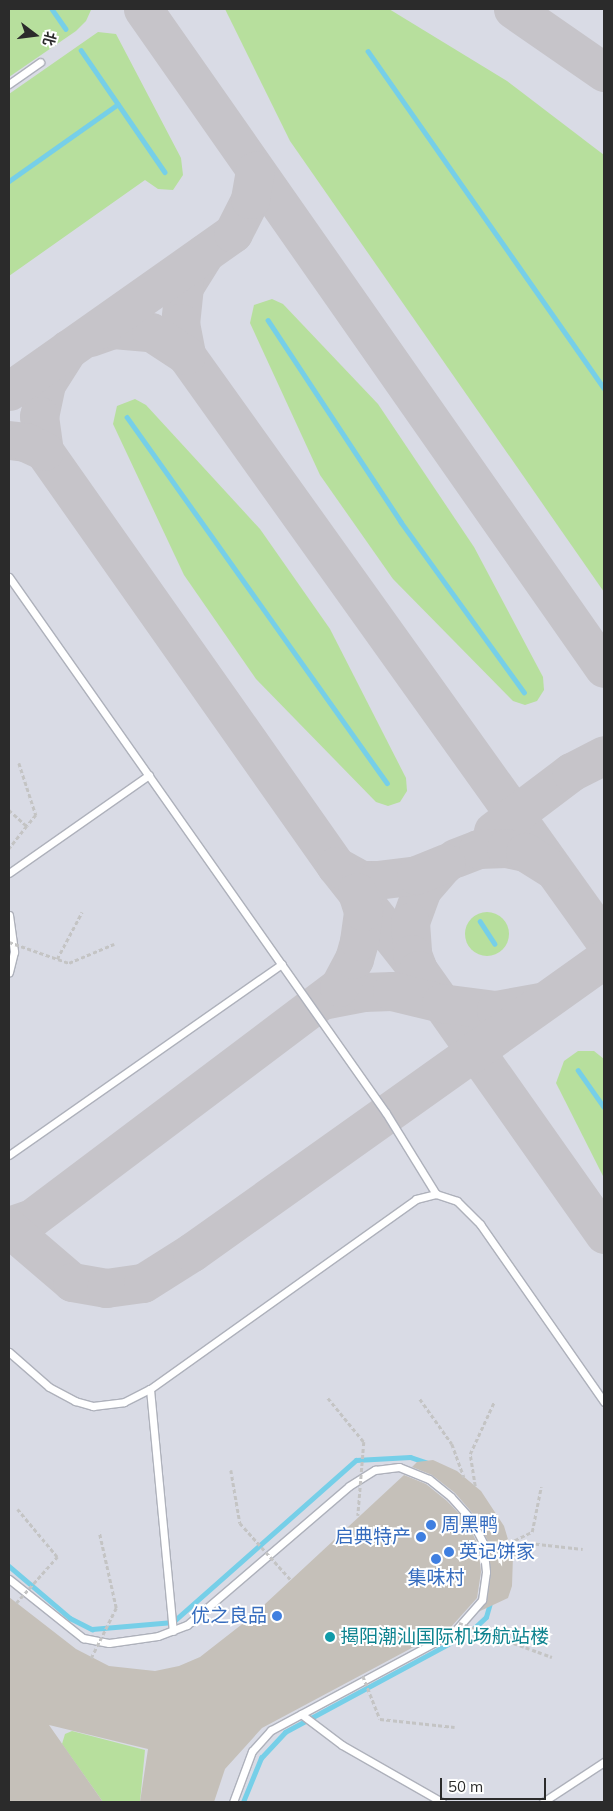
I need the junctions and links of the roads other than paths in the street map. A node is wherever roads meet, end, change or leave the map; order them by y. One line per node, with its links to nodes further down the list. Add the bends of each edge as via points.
1 (40, 62): 2 (lane)
2 (9, 84)
3 (10, 581): 4 (lane)
4 (150, 775): 5 (lane); 7 (lane)
5 (9, 873)
6 (9, 915): 8 (lane, via 14,952)
7 (282, 964): 9 (lane); 10 (lane, via 415,1156)
8 (9, 972)
9 (9, 1155)
10 (436, 1194): 12 (lane, via 416,1199); 13 (lane, via 457,1201 480,1224)
11 (9, 1352): 12 (lane, via 49,1387 75,1401 108,1405 124,1402)
12 (150, 1389): 15 (lane)
13 (604, 1402)
14 (9, 1579): 15 (lane, via 83,1638 109,1643)
15 (173, 1631): 16 (lane, via 187,1625 349,1486 376,1470 399,1467 430,1479 471,1519 483,1543 486,1572 482,1600 454,1632)
16 (301, 1714): 18 (lane, via 271,1730 252,1752); 19 (lane, via 342,1745)
17 (604, 1762): 20 (lane)
18 (233, 1802)
19 (442, 1802)
20 (543, 1802)

